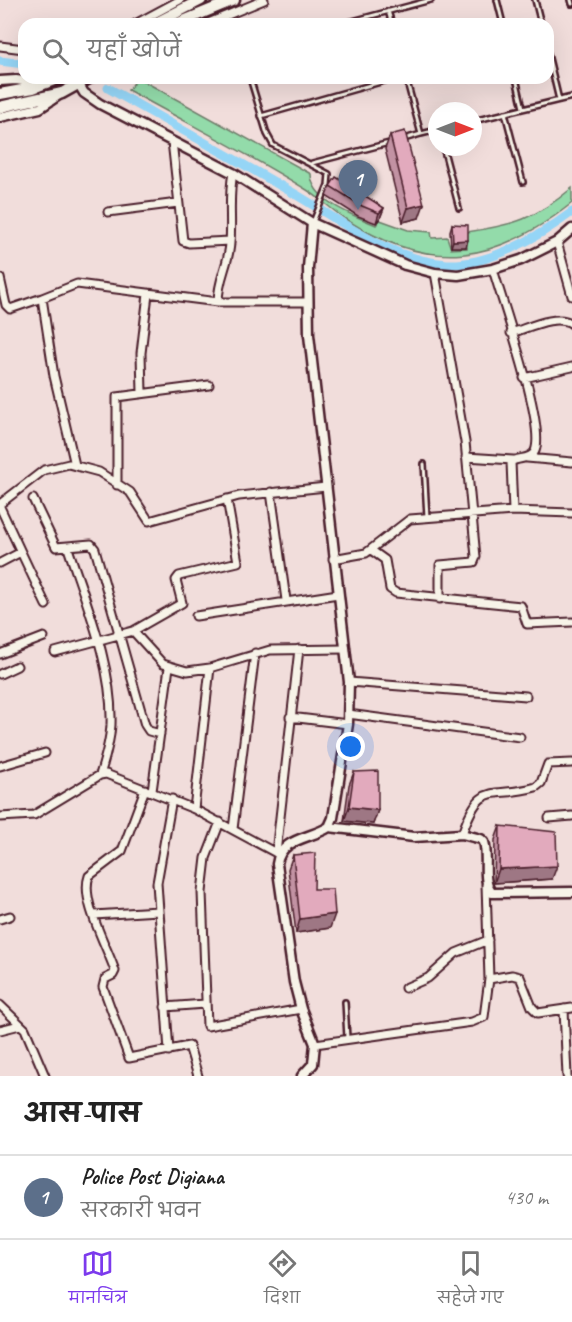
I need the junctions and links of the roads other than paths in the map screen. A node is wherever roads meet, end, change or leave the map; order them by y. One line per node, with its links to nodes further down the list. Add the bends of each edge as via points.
1 (180, 0): 9 (street)
2 (201, 0): 10 (highway)
3 (234, 0): 11 (highway)
4 (264, 0): 12 (street)
5 (431, 0): 8 (lane)
6 (497, 0): 15 (lane)
7 (535, 0): 16 (lane)
8 (388, 11): 13 (lane); 14 (lane)
9 (146, 18)
10 (166, 18)
11 (190, 18)
12 (220, 18)
13 (363, 18)
14 (390, 18)
15 (502, 18)
16 (540, 18)
17 (0, 46): 18 (street)
18 (18, 48)
19 (554, 79): 32 (lane)
20 (18, 80): 21 (street)
21 (0, 81)
22 (44, 84): 30 (highway)
23 (73, 84): 29 (highway)
24 (78, 84): 41 (street, via 100,104)
25 (252, 84): 36 (lane)
26 (374, 84): 36 (lane)
27 (408, 84): 40 (lane)
28 (517, 84): 34 (lane)
29 (62, 93): 33 (highway); 37 (street, via 40,108)
30 (0, 94)
31 (572, 97): 32 (lane)
32 (559, 100): 34 (lane)
33 (0, 107)
34 (523, 109): 35 (lane)
35 (505, 113): 38 (lane); 45 (lane)
36 (261, 116): 43 (lane, via 273,145)
37 (0, 117)
38 (482, 119)
39 (428, 132): 40 (lane)
40 (421, 134): 43 (lane)
41 (172, 141): 44 (street); 46 (street)
42 (445, 156): 47 (lane)
43 (312, 163): 49 (lane, via 329,174)
44 (233, 173): 49 (street); 51 (street, via 228,200)
45 (524, 182)
46 (178, 203): 48 (street); 51 (street, via 185,243)
47 (459, 208)
48 (108, 212)
49 (312, 224): 54 (street, via 405,266); 61 (street)
50 (572, 230): 52 (street)
51 (230, 241): 60 (street, via 219,281)
52 (557, 242): 53 (street); 58 (street)
53 (493, 269): 54 (street, via 458,275); 63 (street)
54 (435, 273): 68 (street)
55 (0, 278): 56 (street)
56 (1, 291): 59 (street, via 10,309)
57 (148, 294): 59 (street, via 78,284); 60 (street); 67 (street, via 141,353)
58 (572, 296)
59 (42, 298): 73 (street, via 54,376)
60 (218, 302): 61 (street)
61 (307, 302): 75 (street)
62 (572, 324): 63 (street, via 565,319 556,320)
63 (511, 333): 65 (street)
64 (572, 367): 65 (street)
65 (524, 378): 69 (street, via 536,434 535,450)
66 (209, 385): 67 (street)
67 (142, 393): 74 (street, via 116,399)
68 (466, 457): 70 (street); 81 (street)
69 (526, 458): 70 (street); 71 (street)
70 (513, 460): 80 (street)
71 (572, 462)
72 (424, 464): 83 (lane)
73 (75, 465): 74 (street, via 99,472); 79 (street, via 62,464 44,470)
74 (117, 485): 78 (street, via 134,495 149,521)
75 (326, 488): 76 (street); 87 (street)
76 (271, 492): 78 (street); 91 (street)
77 (33, 499): 84 (street, via 55,545 58,549)
78 (227, 499): 95 (street, via 238,562 178,576 182,603)
79 (0, 506): 86 (street)
80 (513, 511): 81 (street); 82 (street)
81 (471, 513): 83 (street); 90 (street, via 476,560 440,565)
82 (572, 513)
83 (427, 517): 85 (street, via 404,521)
84 (68, 548): 96 (street, via 93,546); 98 (street)
85 (371, 550): 87 (street); 90 (street, via 387,564 392,592)
86 (21, 552): 88 (street); 92 (street)
87 (333, 559): 89 (street)
88 (0, 563)
89 (338, 594): 91 (street); 100 (street)
90 (440, 599): 94 (street, via 521,606 527,624)
91 (286, 600): 93 (street)
92 (46, 605)
93 (196, 616)
94 (572, 622)
95 (133, 631): 96 (street); 105 (street)
96 (120, 634): 98 (street); 112 (street, via 144,725 148,731)
97 (44, 637): 103 (street)
98 (98, 639): 101 (street); 117 (street, via 111,724)
99 (299, 649): 100 (street); 102 (street); 110 (street)
100 (345, 649): 108 (street)
101 (55, 652)
102 (255, 653): 106 (street); 126 (street)
103 (0, 654)
104 (16, 666): 107 (street)
105 (170, 667): 106 (street); 112 (street)
106 (210, 668): 120 (street)
107 (0, 674)
108 (349, 682): 109 (street); 111 (street)
109 (526, 696)
110 (290, 717): 111 (street); 128 (street)
111 (348, 719): 113 (street); 125 (street)
112 (160, 734): 118 (street)
113 (520, 737)
114 (45, 753): 116 (street)
115 (572, 763): 127 (street, via 548,764 536,787 494,792 480,798 470,810)
116 (0, 766)
117 (100, 775): 118 (street); 122 (street, via 34,815)
118 (149, 790): 119 (street); 132 (street, via 122,851 89,876 87,897)
119 (172, 799): 120 (street); 131 (street, via 157,883)
120 (194, 809): 124 (street)
121 (572, 816): 123 (street)
122 (0, 817)
123 (549, 818)
124 (219, 822): 126 (street); 139 (street, via 203,880)
125 (329, 827): 127 (street, via 414,837); 128 (street, via 288,844)
126 (233, 829): 128 (street)
127 (462, 834): 129 (street, via 484,842 488,859)
128 (277, 853): 142 (street)
129 (486, 882): 130 (street, via 488,889 498,894); 135 (street)
130 (572, 892)
131 (158, 911): 132 (street); 141 (street)
132 (94, 915): 148 (street, via 115,971 103,982 104,990 127,1056 132,1059)
133 (10, 916): 134 (street)
134 (0, 919)
135 (488, 940): 136 (street); 137 (street, via 456,953 428,978)
136 (489, 979): 143 (street, via 516,975 524,981 534,1012); 146 (street, via 484,1017)
137 (405, 988)
138 (345, 1002): 146 (lane)
139 (205, 1004): 141 (street); 142 (street, via 209,1027)
140 (0, 1005): 144 (street)
141 (165, 1007): 148 (street)
142 (301, 1009): 147 (street)
143 (568, 1009): 152 (street)
144 (20, 1024): 145 (street); 149 (street)
145 (0, 1030)
146 (348, 1040): 147 (street)
147 (315, 1044): 151 (street, via 313,1064)
148 (169, 1050): 150 (street, via 192,1047)
149 (45, 1076)
150 (198, 1076)
151 (302, 1076)
152 (567, 1076)

